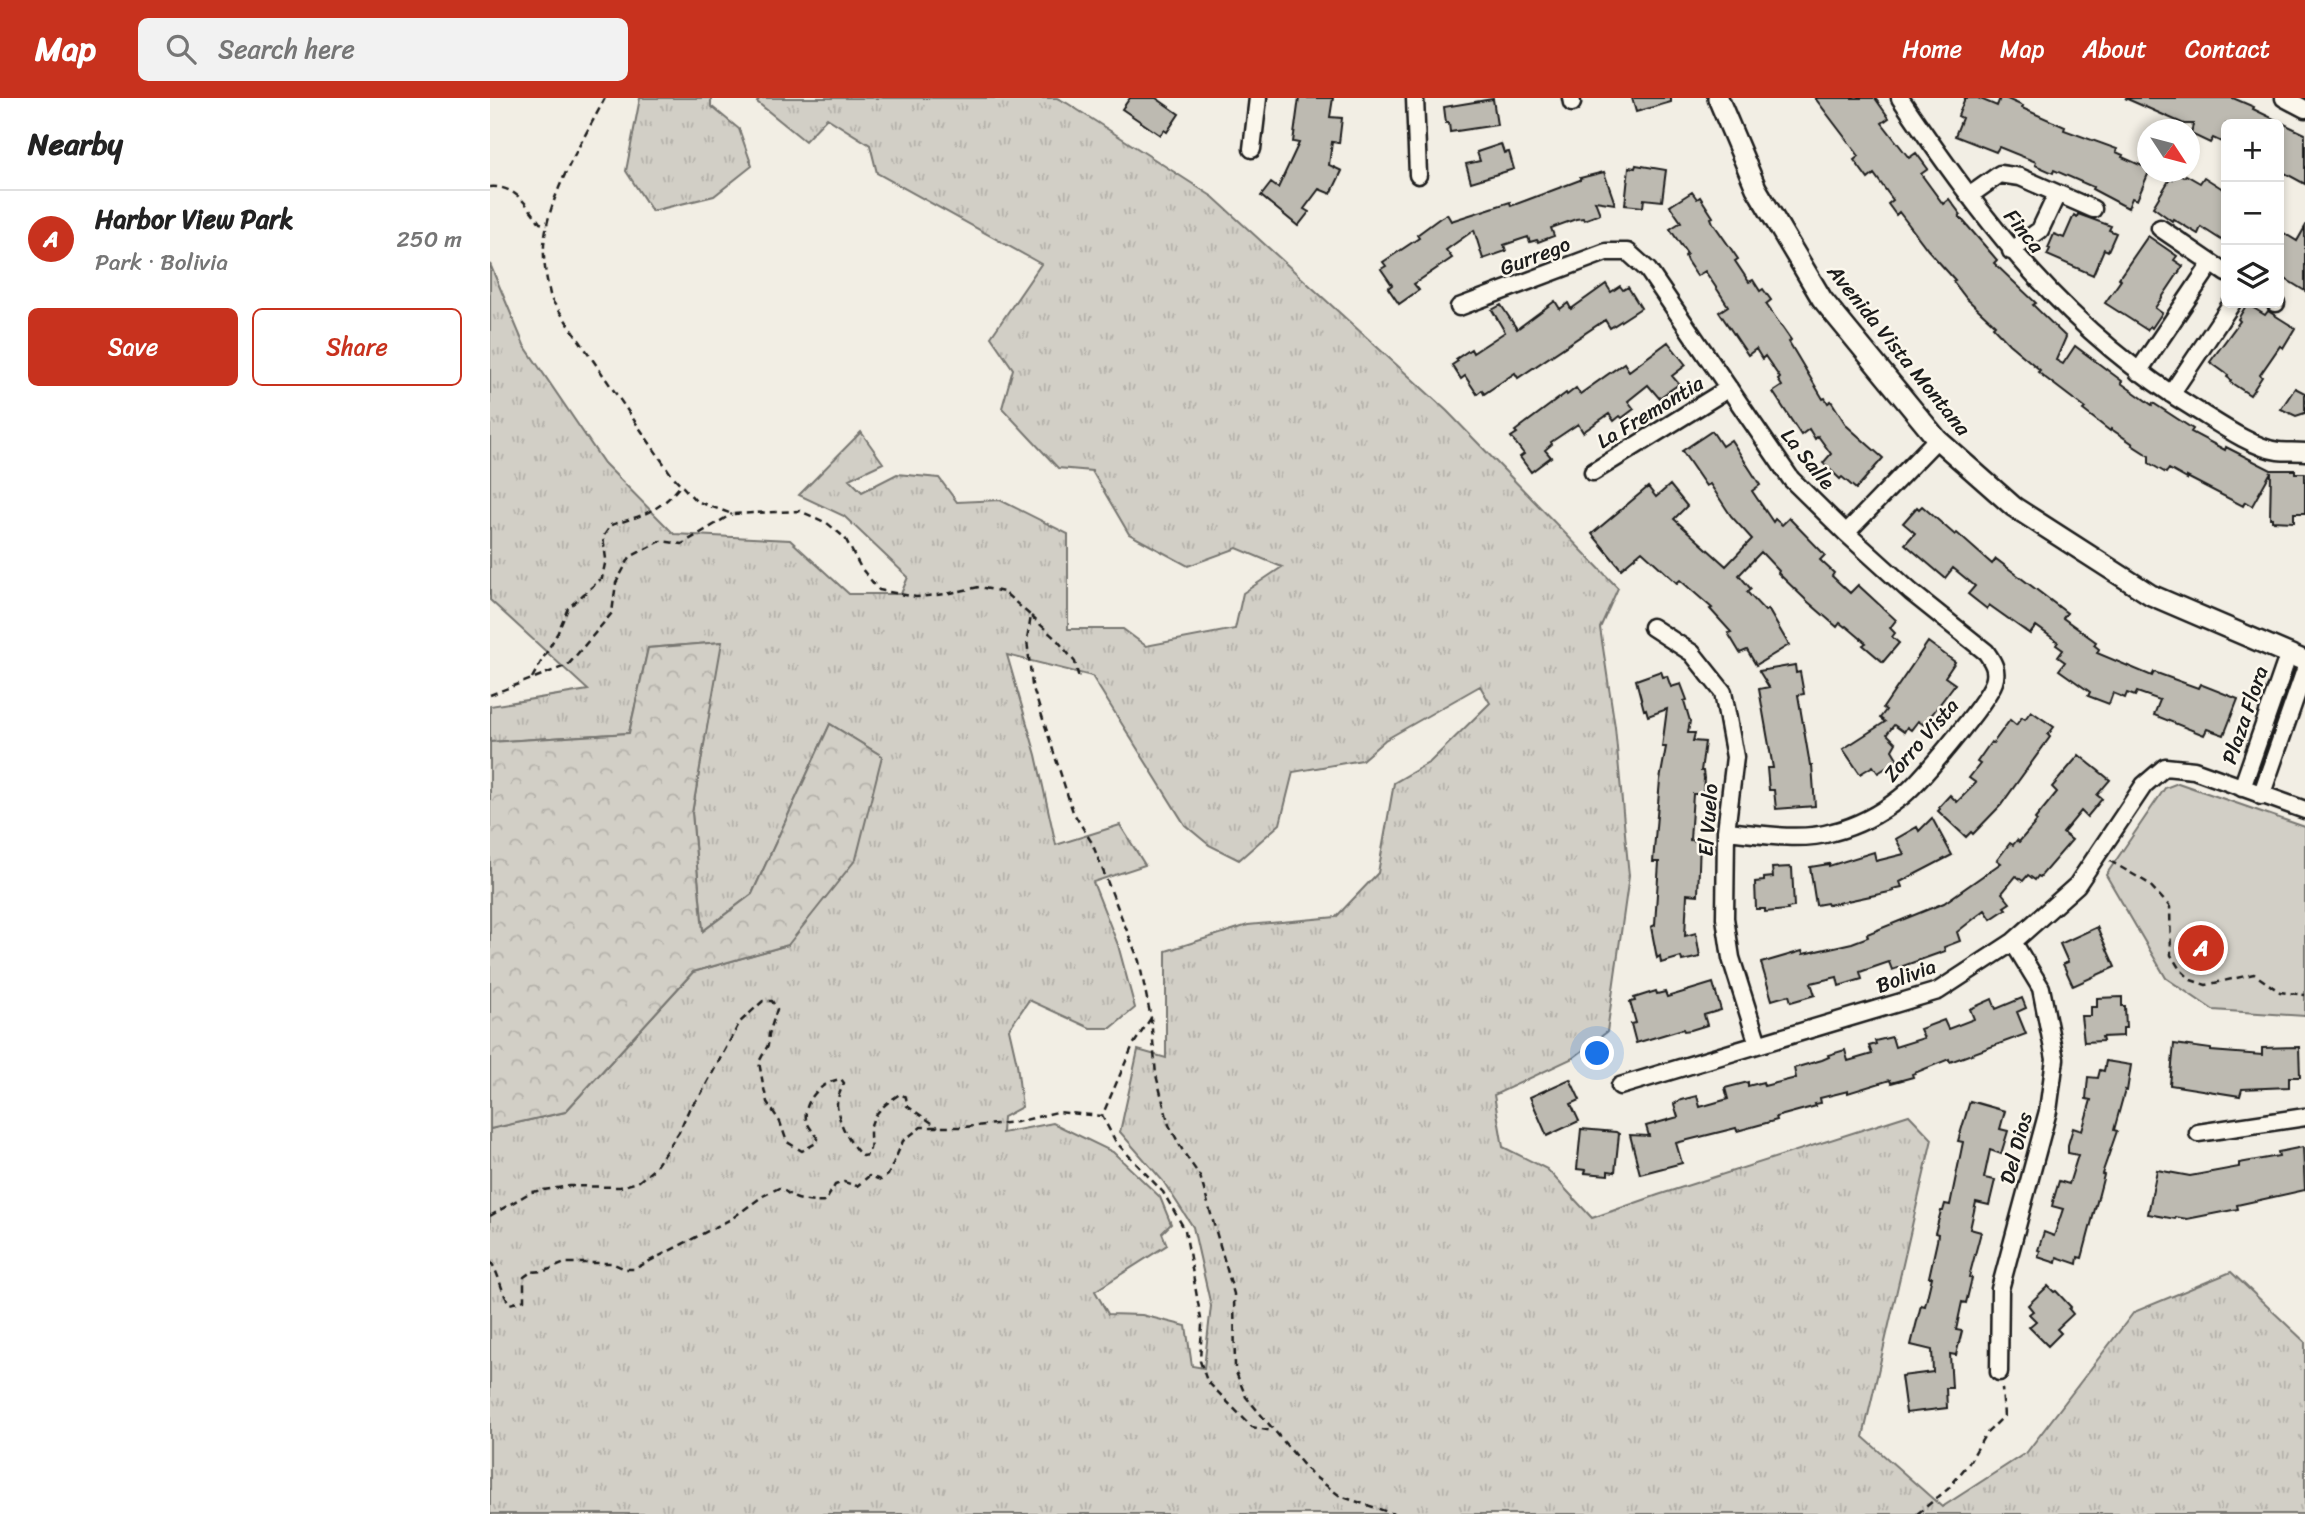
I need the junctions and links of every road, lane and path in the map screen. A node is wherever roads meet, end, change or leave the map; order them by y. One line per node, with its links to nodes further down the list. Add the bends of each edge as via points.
1 (605, 98): 14 (path, via 565,177)
2 (1258, 98): 8 (street)
3 (1415, 98): 9 (street)
4 (1718, 98): 25 (street, Avenida Vista Montana, via 1756,188 1822,299)
5 (1900, 98): 12 (street, Finca)
6 (2284, 98): 7 (street)
7 (2305, 109)
8 (1252, 149)
9 (1418, 175)
10 (490, 187): 14 (path, via 501,186 521,197 540,223)
11 (2057, 194): 12 (street, via 2020,177 2000,174); 13 (street); 16 (street, via 2040,230)
12 (1969, 196): 16 (street, Finca)
13 (2093, 209)
14 (548, 225): 28 (path, via 545,271 551,299)
15 (2160, 228): 18 (street)
16 (2011, 251): 22 (street, Finca, via 2042,286)
17 (1628, 252): 20 (street, Gurrego, via 1606,252); 23 (street, La Salle, via 1648,270)
18 (2211, 264): 19 (street); 22 (street)
19 (2221, 270)
20 (1459, 307)
21 (2229, 308): 24 (street)
22 (2138, 372): 24 (street, Finca)
23 (1729, 388): 27 (street, La Fremontia); 30 (street, La Salle, via 1791,479)
24 (2171, 394): 26 (street, Finca, via 2239,436 2276,450)
25 (1937, 439): 30 (street); 33 (street, Avenida Vista Montana, via 2014,506 2151,595)
26 (2305, 452)
27 (1592, 472)
28 (680, 486): 29 (path, via 696,501); 37 (path, via 667,502 644,516 611,525 603,537 606,559 602,578 568,608)
29 (732, 514): 31 (path, via 800,511 827,523 845,538 879,590 916,597 979,587 1004,592); 37 (path, via 682,544 661,541 631,557 616,583 612,612 568,665)
30 (1846, 533): 34 (street, La Salle)
31 (1031, 616): 36 (path, via 1075,662); 46 (path, via 1027,640 1032,685 1073,812 1092,844 1139,961)
32 (1652, 627): 42 (street, El Vuelo, via 1692,653 1723,692 1735,757)
33 (2297, 659): 39 (street, Plaza Flora)
34 (1992, 661): 42 (street, Zorro Vista, via 1994,683 1985,697 1901,798 1832,833 1805,836)
35 (2305, 670): 40 (street, Plaza Flora)
36 (1079, 679)
37 (531, 681): 38 (path)
38 (490, 695)
39 (2242, 788): 40 (street); 43 (street, Bolivia, via 2194,771 2165,767 2144,785)
40 (2261, 796): 41 (street)
41 (2305, 810)
42 (1727, 831): 47 (street, El Vuelo, via 1725,918 1731,958)
43 (2098, 855): 44 (street, Bolivia, via 2077,885); 45 (path, via 2148,883 2170,907 2171,956 2191,980 2206,985 2254,974 2280,992)
44 (2013, 942): 47 (street, Bolivia, via 1938,991); 55 (street, Del Dios, via 2041,988 2055,1059 2048,1111 2000,1289)
45 (2305, 995)
46 (1151, 1018): 49 (path, via 1133,1045); 56 (path, via 1156,1075 1168,1125 1200,1175 1234,1294 1235,1370 1245,1397)
47 (1758, 1044): 48 (street, Bolivia)
48 (1620, 1086)
49 (1102, 1116): 51 (path, via 1057,1112 1017,1122); 56 (path, via 1116,1142 1163,1192 1185,1230 1202,1325 1200,1361 1207,1381 1252,1427)
50 (2305, 1116): 52 (street)
51 (938, 1127): 53 (path, via 908,1106 900,1094 876,1115 870,1129 872,1144 868,1155 862,1156 839,1116 838,1097 844,1083 832,1080 811,1098 806,1110 816,1143 802,1151 794,1148 767,1102 763,1084 759,1062 777,1009 772,1001 763,1001 740,1023 679,1132 654,1169 638,1182 531,1192); 54 (path, via 921,1127 903,1141 888,1175 881,1180 869,1176 857,1186 835,1185 825,1202 819,1203 794,1198 779,1188 732,1219 634,1269 612,1263 565,1263 531,1272 524,1277 524,1300 510,1304)
52 (2198, 1133)
53 (490, 1216)
54 (490, 1261)
55 (1999, 1372): 58 (path, via 2004,1416 1985,1435 1948,1489)
56 (1273, 1431): 57 (path, via 1311,1474 1340,1496)
57 (1394, 1514)
58 (1917, 1514)

